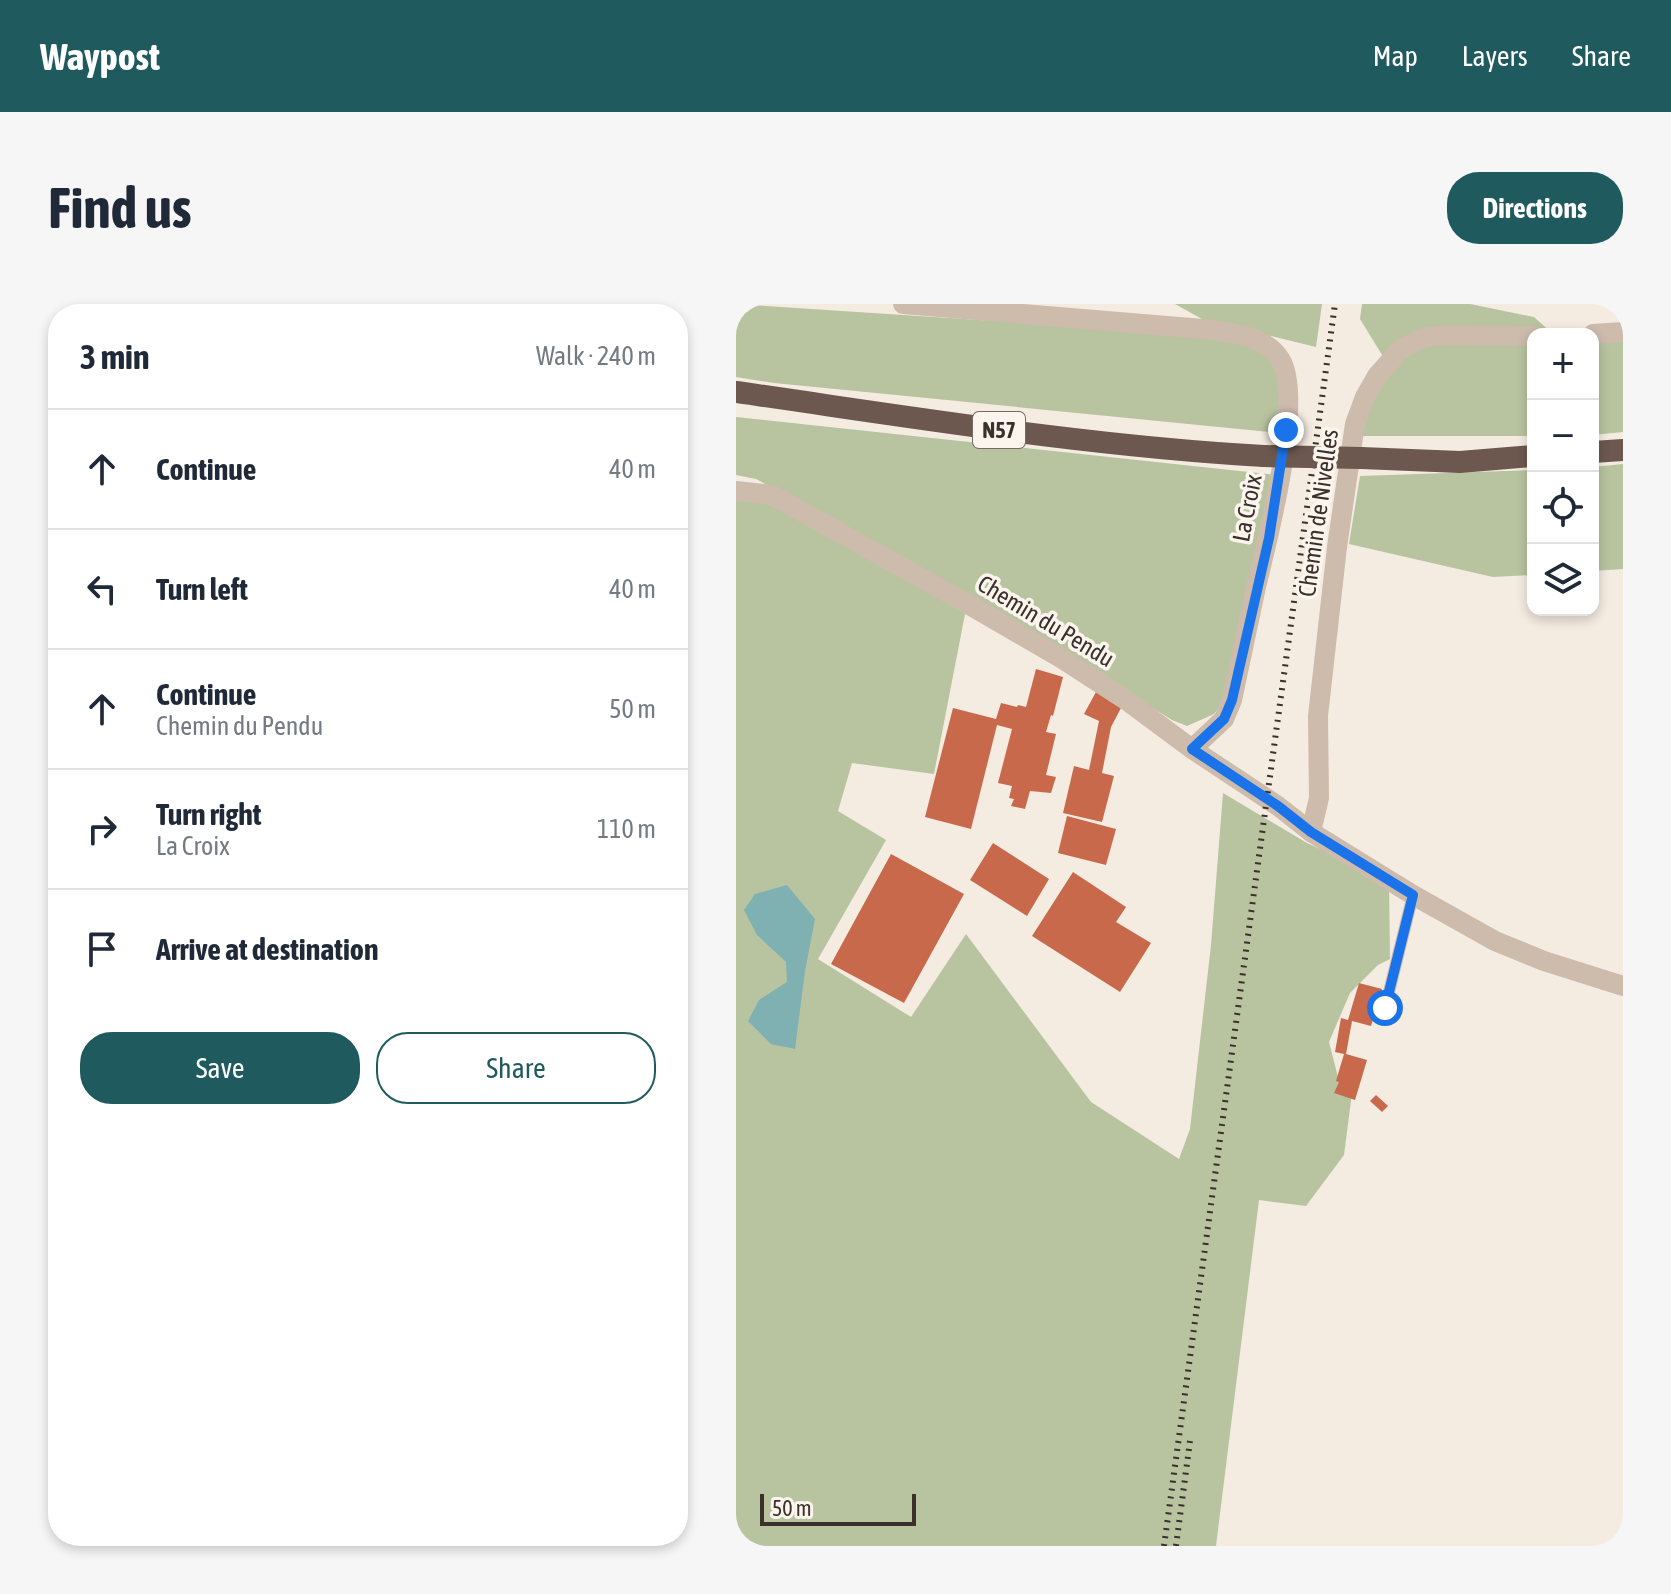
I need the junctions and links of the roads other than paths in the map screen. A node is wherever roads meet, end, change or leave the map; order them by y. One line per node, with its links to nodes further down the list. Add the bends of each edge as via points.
1 (903, 304): 10 (street, La Croix, via 1203,329 1260,341 1281,360 1290,404 1269,538 1232,700 1224,719)
2 (1623, 332): 3 (street)
3 (1599, 334)
4 (1527, 336): 11 (street, Chemin de Nivelles, via 1423,338 1394,356 1365,397 1355,424 1337,547 1318,716 1319,798)
5 (736, 392): 8 (highway, N57, bridge, via 1184,452 1460,462)
6 (1623, 450): 7 (highway)
7 (1599, 452)
8 (1527, 456)
9 (736, 491): 10 (street, Chemin du Pendu, via 772,495 966,603 1126,700)
10 (1192, 749): 11 (street, Chemin du Pendu)
11 (1311, 832): 12 (street, Chemin du Pendu)
12 (1413, 895): 13 (street, Chemin du Pendu, via 1495,941); 14 (lane)
13 (1623, 986)
14 (1385, 1008)

